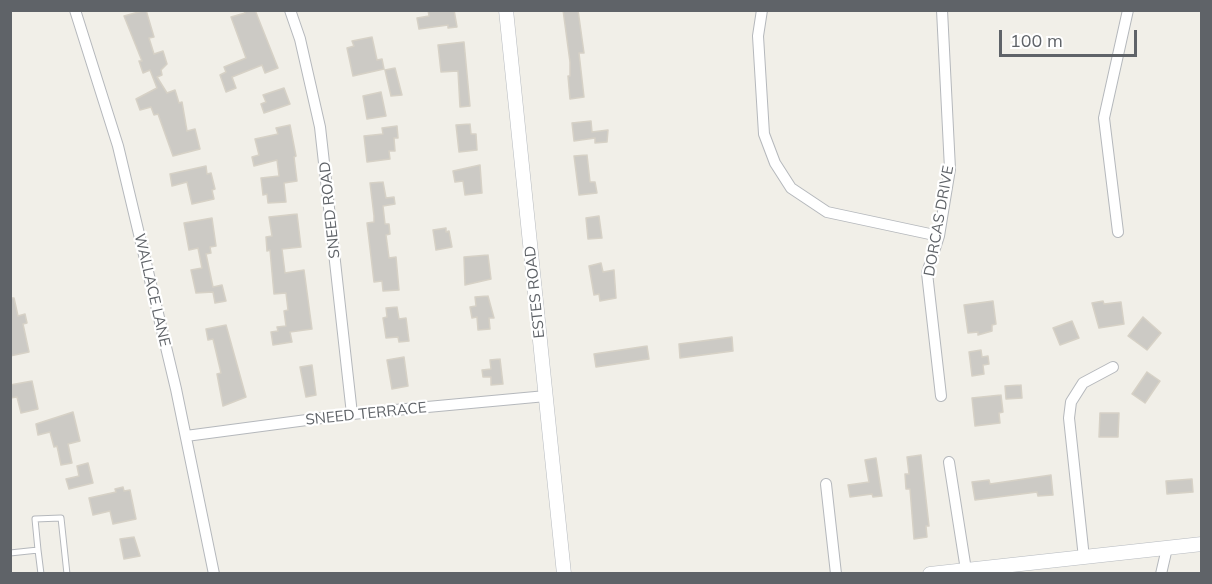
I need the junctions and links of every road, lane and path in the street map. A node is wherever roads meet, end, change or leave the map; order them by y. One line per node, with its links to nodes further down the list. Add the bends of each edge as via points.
1 (75, 10): 13 (street, WALLACE LANE, via 118,146)
2 (290, 10): 12 (street, SNEED ROAD, via 320,127)
3 (506, 10): 10 (main road, ESTES ROAD)
4 (762, 10): 8 (street, via 758,36 764,134 775,163 791,188 827,212)
5 (942, 10): 8 (street, DORCAS DRIVE, via 950,170)
6 (1128, 10): 7 (street, via 1104,118)
7 (1118, 232)
8 (939, 236): 11 (street, DORCAS DRIVE, via 927,273)
9 (1113, 367): 20 (street, via 1083,383 1071,402 1069,418)
10 (546, 396): 12 (street, SNEED TERRACE); 25 (main road, ESTES ROAD)
11 (941, 396)
12 (352, 414): 13 (street, SNEED TERRACE)
13 (186, 436): 24 (street, WALLACE LANE)
14 (949, 462): 21 (street)
15 (826, 484): 26 (street)
16 (1202, 544): 17 (main road)
17 (1167, 548): 20 (main road); 28 (street)
18 (38, 550): 19 (lane); 22 (lane); 23 (lane, via 35,519 61,518)
19 (10, 552)
20 (1084, 558): 21 (main road)
21 (966, 570): 27 (main road)
22 (41, 573)
23 (67, 573)
24 (214, 573)
25 (564, 573)
26 (836, 573)
27 (930, 573)
28 (1161, 573)

